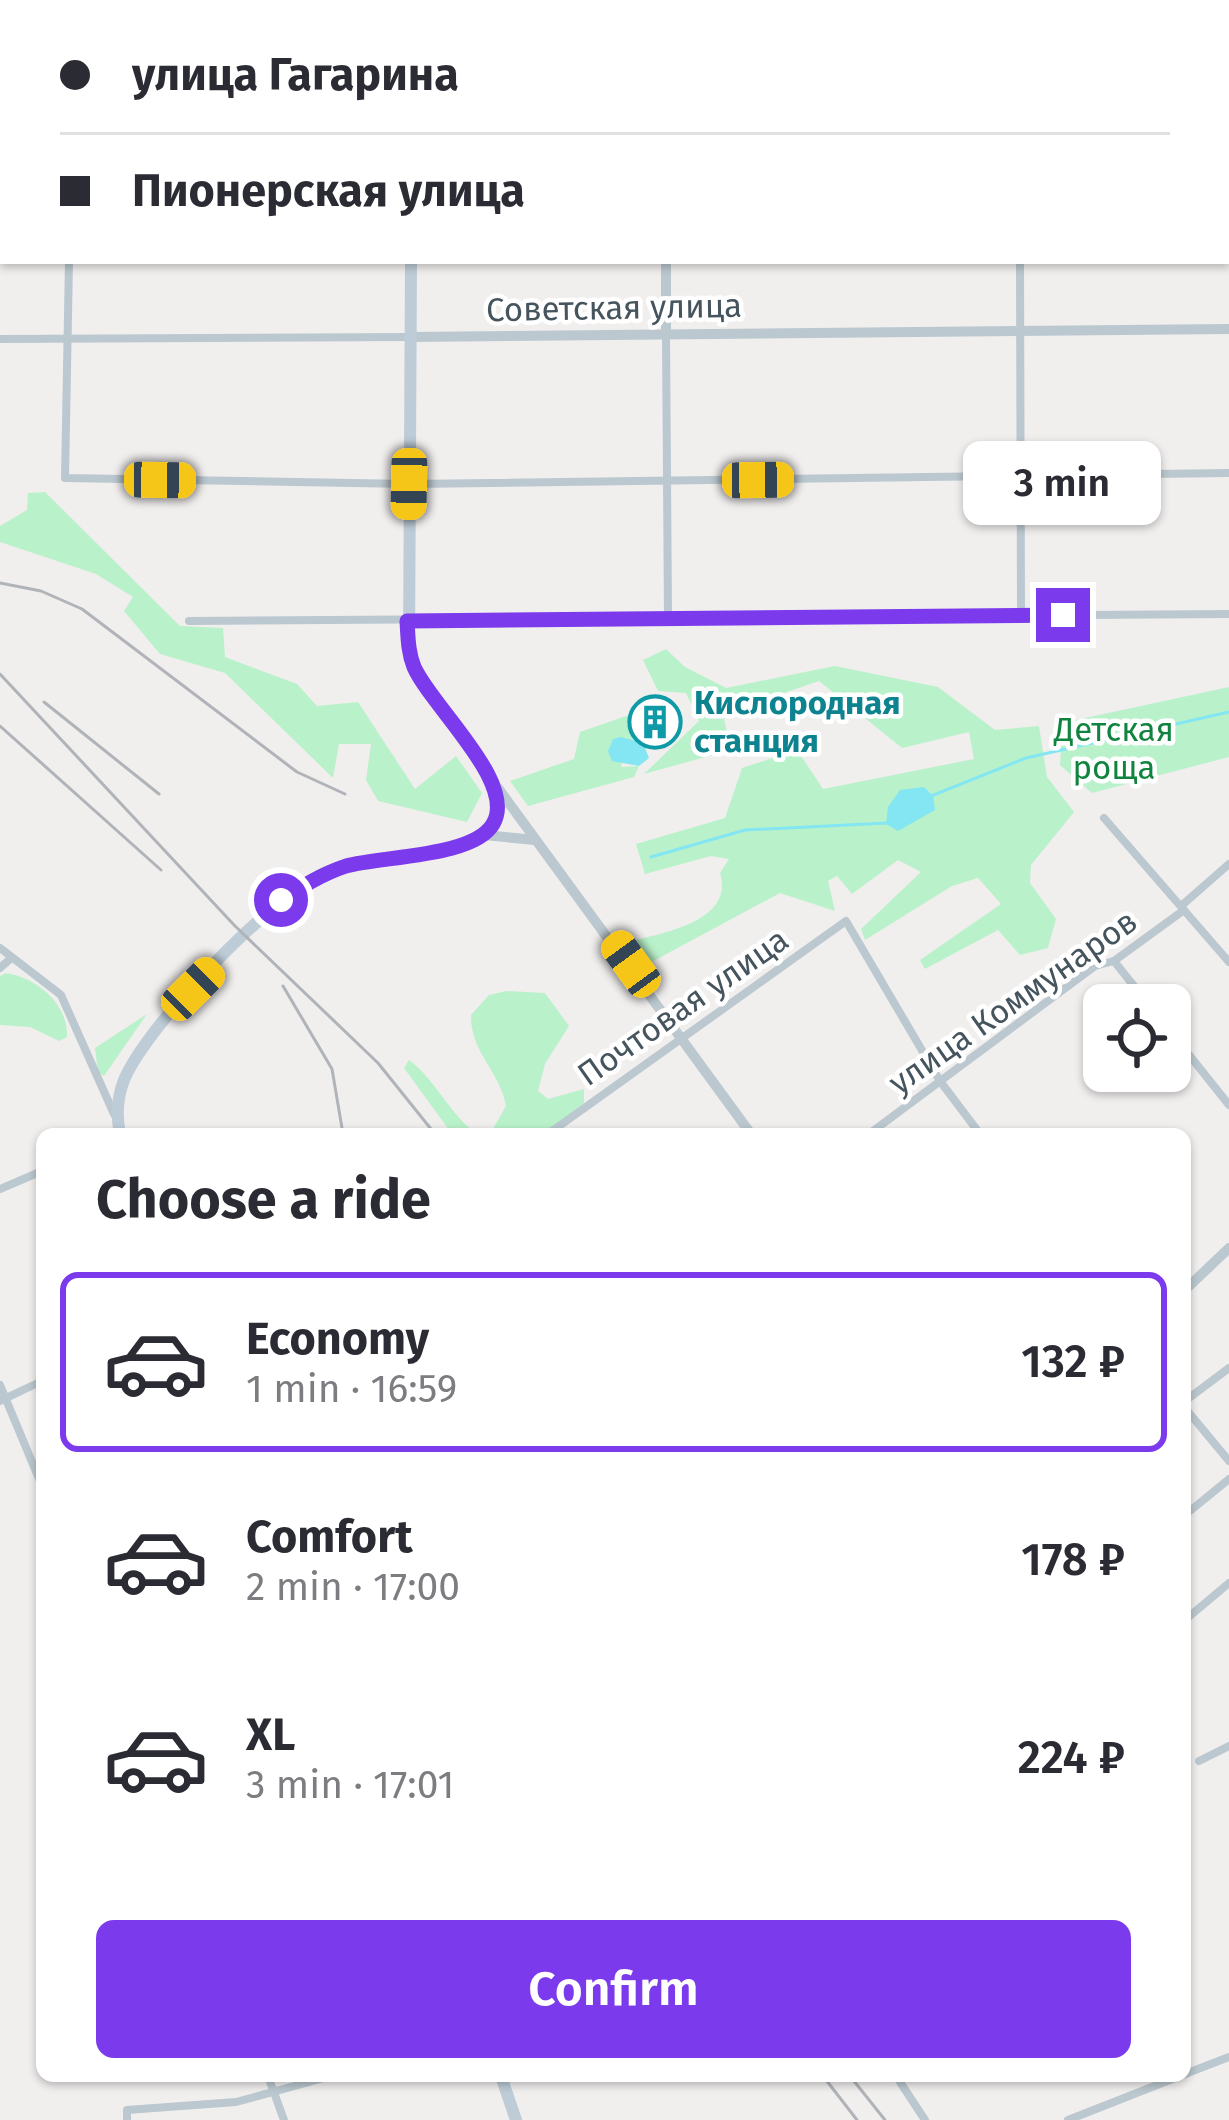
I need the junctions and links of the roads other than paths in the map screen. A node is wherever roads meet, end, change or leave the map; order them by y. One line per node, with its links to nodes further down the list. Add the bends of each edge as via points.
1 (69, 264): 9 (street)
2 (412, 264): 8 (main road)
3 (666, 264): 7 (street)
4 (1020, 264): 5 (street)
5 (1018, 329): 6 (street, Советская улица); 7 (street, Советская улица); 12 (street)
6 (1229, 329)
7 (666, 335): 8 (street, Советская улица); 13 (street)
8 (410, 337): 9 (street, Советская улица); 14 (main road)
9 (69, 338): 10 (street, Советская улица); 14 (street, via 65,478)
10 (0, 340)
11 (1229, 473): 12 (street)
12 (1021, 476): 13 (street); 16 (street)
13 (670, 482): 14 (street); 17 (street)
14 (409, 484): 19 (main road)
15 (1229, 614): 16 (street)
16 (1021, 616): 17 (street)
17 (668, 617): 19 (street)
18 (189, 621): 19 (street)
19 (407, 621): 20 (main road, via 422,680)
20 (493, 781): 22 (main road, via 499,811); 23 (street)
21 (1104, 818): 25 (street)
22 (484, 835): 23 (street); 36 (main road, via 328,872 281,900 159,1028 122,1084)
23 (538, 841): 32 (street)
24 (1229, 864): 25 (street, улица Коммунаров)
25 (1183, 908): 28 (street, улица Коммунаров); 29 (street)
26 (0, 948): 27 (street)
27 (10, 959): 30 (street); 36 (street, via 68,1006)
28 (1114, 961): 31 (street); 34 (street, улица Коммунаров, via 1094,966)
29 (1229, 962)
30 (0, 968)
31 (1132, 984)
32 (686, 1039): 34 (street, Почтовая улица, via 846,921); 37 (street, Почтовая улица, via 627,1072); 38 (street)
33 (1191, 1057): 35 (street)
34 (940, 1081): 39 (street, улица Коммунаров); 40 (street)
35 (1229, 1105)
36 (118, 1127)
37 (556, 1128)
38 (747, 1128)
39 (877, 1128)
40 (975, 1128)
41 (36, 1174): 42 (street)
42 (0, 1189)
43 (1229, 1249): 44 (street)
44 (1191, 1284)
45 (1229, 1368): 49 (street)
46 (36, 1384): 48 (street)
47 (0, 1385): 48 (street)
48 (3, 1399): 52 (street)
49 (1191, 1399)
50 (1191, 1412): 51 (street)
51 (1229, 1461)
52 (36, 1473)
53 (1229, 1479): 54 (street)
54 (1191, 1510)
55 (1229, 1583): 56 (street)
56 (1191, 1615)
57 (1229, 1746): 58 (street)
58 (1199, 1761)
59 (1229, 2057): 60 (street)
60 (1191, 2072)
61 (270, 2082): 66 (street)
62 (310, 2082): 66 (street)
63 (505, 2082): 69 (main road)
64 (900, 2082): 70 (street)
65 (1165, 2082): 71 (street)
66 (272, 2092): 67 (street); 68 (street)
67 (127, 2115)
68 (284, 2120)
69 (517, 2120)
70 (925, 2120)
71 (1068, 2120)

